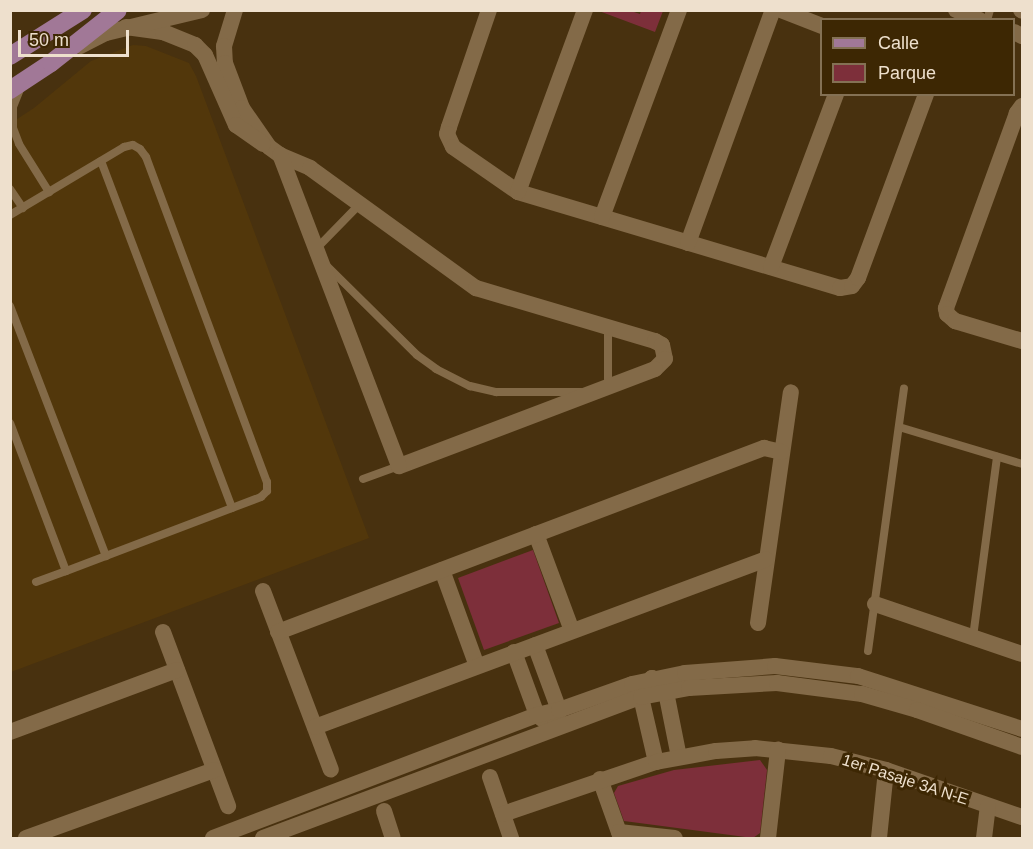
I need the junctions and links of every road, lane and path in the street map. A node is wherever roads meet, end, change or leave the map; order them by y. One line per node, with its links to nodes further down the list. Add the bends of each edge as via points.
1 (83, 10): 14 (main road)
2 (118, 10): 15 (main road)
3 (202, 10): 13 (street)
4 (235, 10): 21 (street, via 224,46 225,63 242,108)
5 (489, 10): 25 (street, via 447,134 453,147)
6 (585, 10): 25 (street)
7 (679, 10): 29 (street)
8 (773, 10): 30 (street)
9 (781, 10): 12 (street)
10 (956, 10): 11 (street)
11 (975, 18)
12 (820, 25)
13 (126, 27): 15 (street, via 96,38); 21 (street, via 164,32 195,45 205,55 236,125)
14 (10, 56)
15 (51, 63): 16 (main road)
16 (29, 78): 17 (main road); 24 (lane, via 18,93 13,128)
17 (10, 90)
18 (835, 96): 32 (street)
19 (925, 96): 32 (street, via 855,283 840,288)
20 (1023, 106): 35 (street, via 1017,113 946,308 955,321)
21 (275, 151): 26 (street, via 304,165); 31 (street)
22 (101, 161): 24 (lane); 46 (lane); 46 (lane, via 133,145 146,157 267,482 267,491 261,497)
23 (10, 189): 27 (lane)
24 (49, 192): 27 (lane)
25 (518, 192): 29 (street)
26 (359, 205): 31 (lane); 34 (street, via 476,288)
27 (23, 208): 28 (lane)
28 (10, 215)
29 (602, 217): 30 (street)
30 (688, 243): 32 (street)
31 (319, 255): 37 (lane, via 417,355 470,386 496,392); 44 (street)
32 (771, 267)
33 (10, 306): 48 (lane)
34 (608, 328): 37 (lane); 37 (street, via 655,341 662,345 665,359 655,369)
35 (1023, 341)
36 (904, 388): 40 (lane)
37 (602, 390): 44 (street)
38 (791, 392): 41 (street)
39 (10, 423): 51 (lane)
40 (899, 427): 42 (lane); 54 (lane)
41 (782, 452): 47 (street, via 764,448); 49 (street)
42 (997, 457): 43 (lane); 59 (lane)
43 (1023, 464)
44 (399, 466): 45 (lane)
45 (363, 479)
46 (232, 508): 48 (lane)
47 (536, 534): 50 (street); 56 (street)
48 (106, 556): 51 (lane)
49 (766, 559): 55 (street); 56 (street)
50 (442, 570): 58 (street); 64 (street)
51 (66, 571): 52 (lane)
52 (36, 582)
53 (263, 591): 58 (street)
54 (875, 604): 59 (street); 61 (lane)
55 (758, 623)
56 (572, 631): 60 (street)
57 (163, 632): 65 (street)
58 (278, 632): 71 (street)
59 (973, 637): 63 (street)
60 (535, 645): 62 (street); 69 (street)
61 (868, 651)
62 (514, 652): 64 (street); 70 (street)
63 (1023, 654)
64 (477, 666): 71 (street)
65 (177, 670): 74 (street); 79 (street)
66 (652, 678): 67 (street); 68 (street); 69 (street); 73 (street, via 775,666 815,669 858,676)
67 (666, 692): 68 (street); 75 (street, via 746,683 823,687 917,710); 77 (street)
68 (641, 696): 72 (street); 78 (street)
69 (559, 711): 70 (street); 72 (street)
70 (537, 715): 72 (street); 91 (street)
71 (315, 727): 80 (street)
72 (554, 728): 92 (street)
73 (1023, 729)
74 (10, 732)
75 (1023, 747)
76 (778, 750): 77 (street, 1er Pasaje 3A N-E, via 735,750); 81 (street, 1er Pasaje 3A N-E, via 831,756); 96 (street)
77 (679, 757): 78 (street, 1er Pasaje 3A N-E)
78 (656, 762): 83 (street, 1er Pasaje 3A N-E)
79 (214, 770): 84 (street); 90 (street)
80 (331, 770)
81 (886, 770): 85 (street, 1er Pasaje 3A N-E); 97 (street)
82 (490, 777): 87 (street)
83 (600, 779): 87 (street, 1er Pasaje 3A N-E); 89 (street)
84 (228, 806)
85 (988, 806): 88 (street, 1er Pasaje 3A N-E); 98 (street)
86 (384, 811): 93 (street)
87 (503, 814): 94 (street)
88 (1023, 817)
89 (620, 835): 95 (street)
90 (26, 838)
91 (213, 838)
92 (264, 838)
93 (393, 838)
94 (511, 838)
95 (675, 838)
96 (768, 838)
97 (879, 838)
98 (984, 838)

